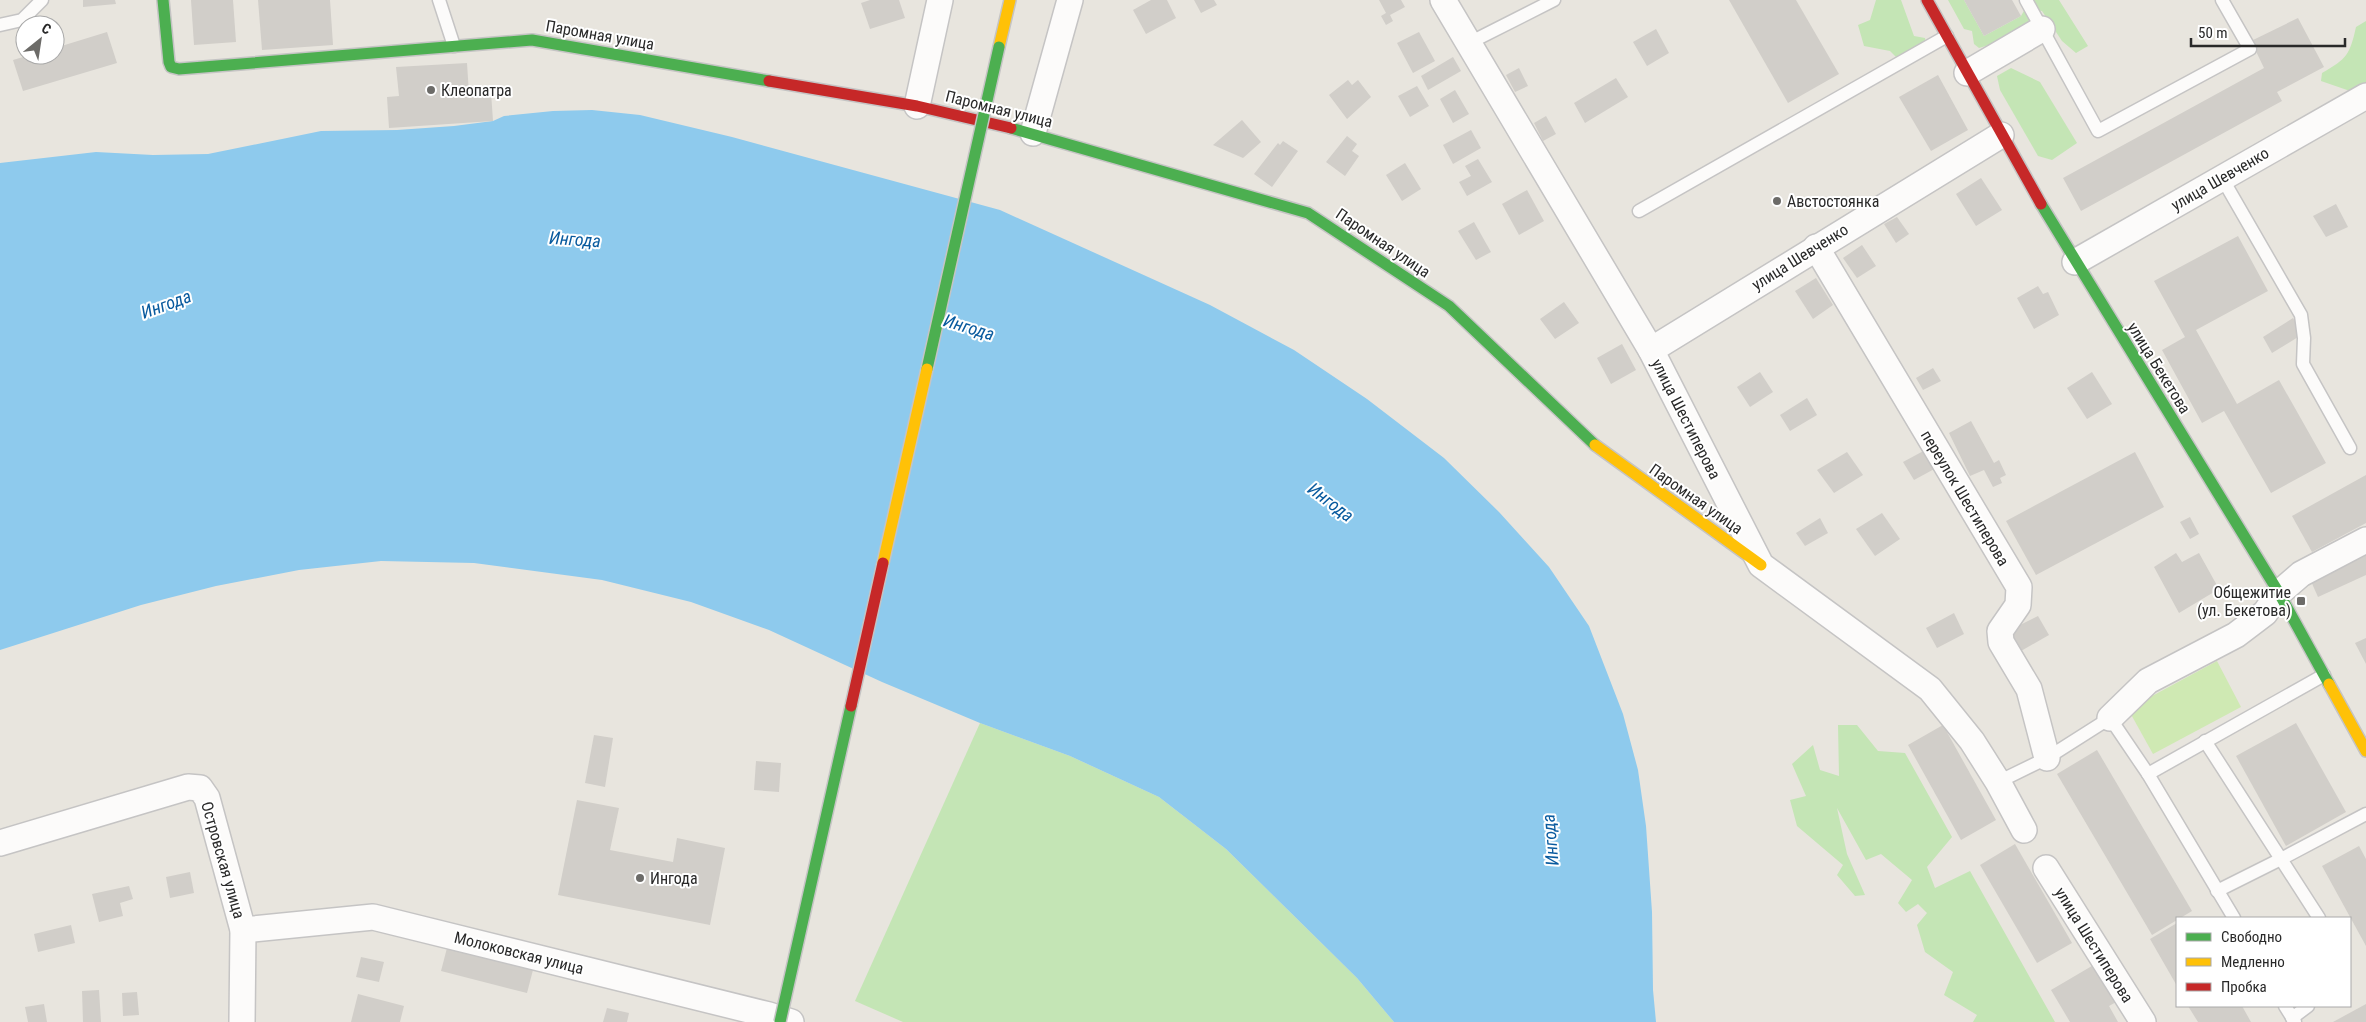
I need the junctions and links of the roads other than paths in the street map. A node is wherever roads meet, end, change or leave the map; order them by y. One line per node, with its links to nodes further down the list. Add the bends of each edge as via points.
1 (42, 0): 12 (lane, via 22,20)
2 (162, 0): 16 (street, Паромная улица, via 169,62 172,67 180,69)
3 (438, 0): 16 (lane)
4 (940, 0): 19 (street)
5 (1010, 0): 51 (street, bridge)
6 (1070, 0): 20 (street)
7 (1442, 0): 15 (street, улица Шестиперова)
8 (1554, 0): 15 (lane)
9 (1927, 0): 14 (street, улица Бекетова)
10 (2026, 0): 13 (lane)
11 (2222, 0): 13 (lane, via 2250,49 2098,131)
12 (0, 25)
13 (2042, 29): 17 (street)
14 (1947, 36): 17 (street, улица Бекетова); 23 (lane)
15 (1469, 44): 26 (street, улица Шестиперова)
16 (454, 46): 19 (street, Паромная улица, via 532,40)
17 (1967, 74): 21 (street, улица Бекетова)
18 (2366, 96): 22 (street, улица Шевченко)
19 (917, 106): 20 (street, Паромная улица)
20 (1033, 133): 29 (street, Паромная улица, via 1308,213 1449,306 1602,452)
21 (2001, 135): 24 (street, улица Шевченко); 25 (street, улица Бекетова)
22 (2222, 178): 25 (street, улица Шевченко); 27 (lane, via 2300,315 2304,338 2303,364)
23 (1639, 210)
24 (1816, 247): 26 (street, улица Шевченко); 35 (street, переулок Шестиперова, via 2018,586 2018,605 2000,631 2001,642 2029,689)
25 (2075, 262): 30 (street, улица Бекетова)
26 (1650, 350): 29 (street, улица Шестиперова)
27 (2350, 448)
28 (2366, 540): 30 (street, via 2301,574)
29 (1761, 565): 37 (street, улица Шестиперова, via 1930,689 1972,741)
30 (2279, 592): 31 (street, улица Бекетова); 32 (street, via 2265,613 2236,635 2148,681)
31 (2324, 675): 33 (lane); 34 (street, улица Бекетова)
32 (2110, 718): 35 (lane); 36 (lane)
33 (2205, 741): 36 (lane); 41 (lane)
34 (2366, 751)
35 (2048, 758): 37 (lane)
36 (2148, 774): 43 (lane)
37 (1998, 782): 39 (street, улица Шестиперова)
38 (2366, 814): 41 (lane)
39 (2024, 830)
40 (0, 843): 46 (street, Островская улица, via 188,787 200,788 207,798)
41 (2281, 859): 43 (lane); 45 (lane)
42 (2046, 868): 53 (street, улица Шестиперова)
43 (2217, 891): 44 (lane)
44 (2233, 917)
45 (2318, 917)
46 (243, 930): 50 (street, Островская улица); 52 (street, Молоковская улица, via 373,917)
47 (2286, 1007): 49 (lane)
48 (2307, 1007): 49 (lane)
49 (2293, 1020)
50 (242, 1022)
51 (780, 1022)
52 (791, 1022)
53 (2143, 1022)

